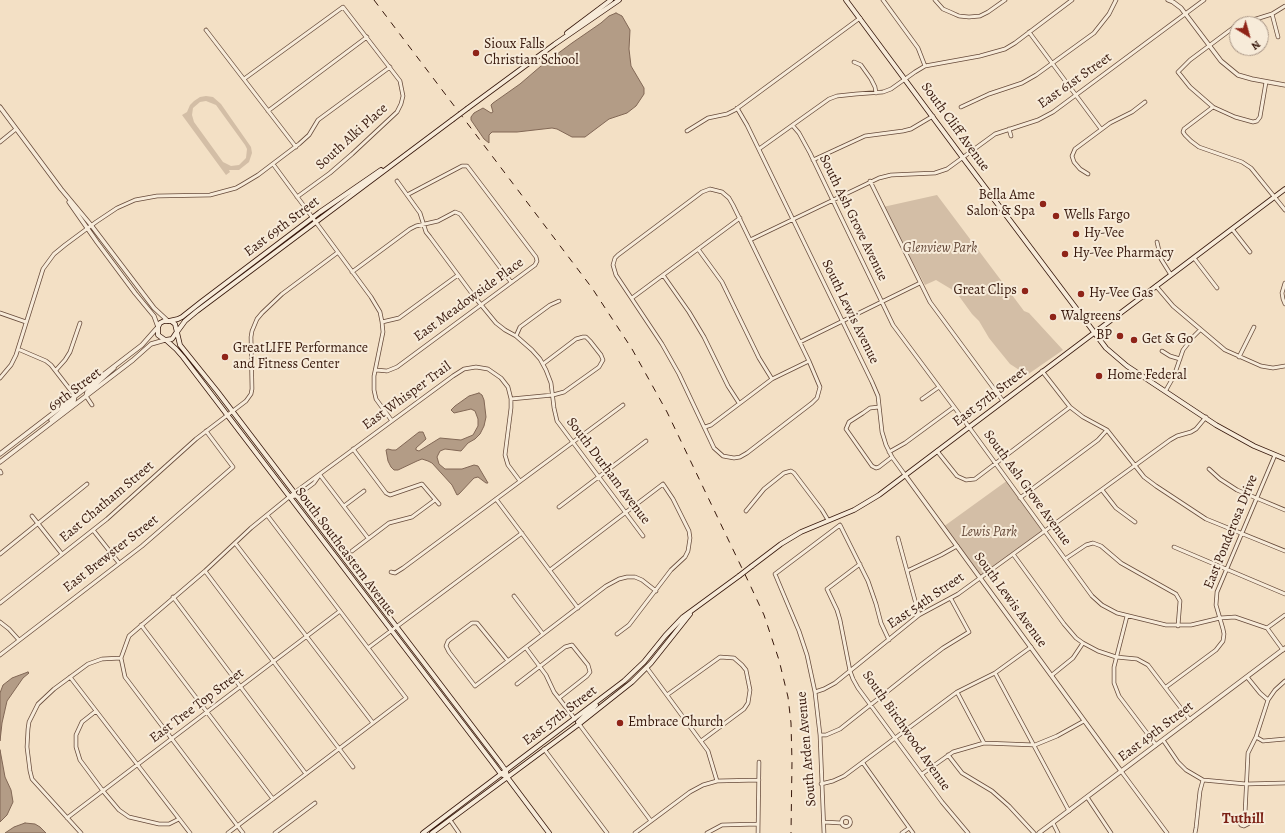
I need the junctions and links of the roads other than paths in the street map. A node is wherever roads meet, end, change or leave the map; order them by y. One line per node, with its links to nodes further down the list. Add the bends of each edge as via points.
1 (846, 0): 14 (main road, South Cliff Avenue)
2 (883, 0): 23 (street, via 918,48)
3 (934, 0): 4 (street, via 950,12 969,17 980,16)
4 (1005, 0)
5 (1072, 0): 17 (street)
6 (1116, 0): 22 (street, via 1094,33)
7 (1168, 0): 11 (street, via 1178,4)
8 (1204, 0): 11 (street, East 61st Street)
9 (615, 1): 47 (main road, East 69th Street, bridge, via 571,30)
10 (1285, 6): 12 (street)
11 (1186, 13): 20 (street); 30 (street, East 61st Street)
12 (1272, 14): 13 (street); 19 (street)
13 (1266, 16)
14 (860, 18): 25 (main road, South Cliff Avenue); 35 (street)
15 (206, 30): 26 (street)
16 (1229, 31): 20 (street)
17 (1029, 32): 22 (street); 23 (street, via 1005,49)
18 (367, 37): 24 (street, South Alki Place); 26 (street, South Alki Place, via 343,7); 36 (street)
19 (1278, 37)
20 (1210, 45): 27 (street, via 1221,61 1238,75); 34 (street, via 1178,72 1190,87)
21 (854, 62): 29 (street, via 861,65 874,83)
22 (1052, 63): 30 (street); 33 (street, via 1022,83)
23 (925, 66): 25 (street)
24 (390, 67): 45 (street, via 318,120 306,138); 58 (street, South Alki Place, via 400,81 402,89 400,108 352,154)
25 (905, 78): 29 (street, via 891,88); 37 (main road, South Cliff Avenue)
26 (244, 79): 36 (street)
27 (1266, 82): 28 (street); 34 (street, via 1260,117 1255,122 1235,118)
28 (1285, 85)
29 (876, 93): 38 (street, via 829,99)
30 (1076, 95): 40 (street, East 61st Street, via 1046,116); 41 (street)
31 (1144, 102): 41 (street, via 1132,112)
32 (0, 107): 39 (street)
33 (961, 107)
34 (1213, 107): 57 (street, via 1184,129 1187,138 1194,144 1242,162 1251,168)
35 (738, 108): 42 (street, via 727,114 708,118); 46 (street, South Lewis Avenue)
36 (268, 111): 45 (street)
37 (933, 116): 48 (main road, South Cliff Avenue); 49 (street, via 911,129 868,135)
38 (793, 126): 46 (street); 49 (street, South Ash Grove Avenue)
39 (16, 129): 44 (street); 54 (street)
40 (1009, 129): 43 (street); 48 (street, East 61st Street, via 990,138)
41 (1101, 129): 51 (street, via 1072,154 1077,166)
42 (687, 131)
43 (1011, 136)
44 (0, 142)
45 (296, 147): 50 (street)
46 (759, 150): 63 (street, South Lewis Avenue)
47 (410, 151): 61 (main road, East 69th Street); 64 (main road, East 69th Street)
48 (963, 158): 53 (street, East 61st Street, via 947,169 935,173 890,175); 98 (main road, South Cliff Avenue)
49 (813, 160): 59 (street, South Ash Grove Avenue)
50 (273, 164): 58 (street); 66 (street, via 236,188 210,195 140,198 117,208)
51 (1088, 174)
52 (397, 181): 56 (street, South Durham Avenue)
53 (870, 181): 59 (street, East 61st Street); 80 (street)
54 (61, 189): 66 (street); 67 (street)
55 (1285, 189): 57 (main road, East 57th Street)
56 (407, 195): 65 (street, South Durham Avenue, via 420,213); 79 (street, East Meadowside Place, via 462,166 467,166 537,259 535,265)
57 (1275, 196): 60 (street); 68 (main road, East 57th Street)
58 (297, 197): 61 (street)
59 (832, 200): 63 (street, East 61st Street); 86 (street, South Ash Grove Avenue)
60 (1285, 210)
61 (312, 218): 64 (street); 90 (main road, East 69th Street, via 182,317)
62 (740, 218): 69 (street); 71 (street); 84 (street, via 729,198 719,190 710,189 702,192 615,258 613,265 616,274)
63 (793, 219): 69 (street, East 61st Street); 93 (street, South Lewis Avenue)
64 (316, 223): 73 (street); 99 (main road, East 69th Street, via 193,314)
65 (424, 224): 75 (street, via 410,229); 76 (street, South Durham Avenue, via 430,237); 79 (street, via 458,212)
66 (91, 225): 67 (street); 90 (street, via 154,308)
67 (87, 228): 91 (street, via 58,250 46,264); 96 (street, via 154,316)
68 (1232, 229): 72 (street); 74 (main road, East 57th Street)
69 (750, 240): 102 (street)
70 (1157, 242): 78 (street, via 1161,259)
71 (698, 249): 77 (street); 117 (street, via 722,282)
72 (1250, 252)
73 (338, 253): 75 (street); 132 (street, East Chatham Street, via 282,294 257,319 251,337 251,394)
74 (1194, 258): 78 (main road, East 57th Street); 83 (street)
75 (352, 272): 92 (street, via 375,303)
76 (458, 275): 88 (street, South Durham Avenue); 92 (street, via 399,318)
77 (663, 275): 84 (street); 126 (street, via 704,337)
78 (1171, 275): 82 (main road, East 57th Street)
79 (511, 282): 88 (street, East Meadowside Place)
80 (920, 283): 86 (street); 125 (street, via 934,308)
81 (1285, 283): 87 (street, via 1282,293)
82 (1156, 286): 97 (street, via 1173,306); 98 (main road, East 57th Street)
83 (1217, 288)
84 (632, 298): 138 (street, via 679,374)
85 (559, 301): 100 (street, via 520,327)
86 (882, 302): 93 (street); 118 (street, South Ash Grove Avenue, via 893,325)
87 (1285, 304)
88 (482, 305): 100 (street, South Durham Avenue, via 496,323); 112 (street, East Meadowside Place, via 393,370)
89 (0, 313): 91 (street)
90 (168, 321): 96 (main road, via 162,322); 99 (main road, via 175,324)
91 (26, 322): 103 (street)
92 (382, 322): 112 (street, via 383,332)
93 (843, 322): 102 (street); 129 (street, South Lewis Avenue, via 878,396)
94 (80, 323): 111 (street, via 66,360)
95 (1254, 327): 105 (street)
96 (157, 328): 101 (main road, via 159,337); 108 (street, via 146,341)
97 (1200, 330): 105 (street, via 1218,346); 106 (street, via 1188,342)
98 (1093, 332): 113 (main road, East 57th Street); 119 (main road, South Cliff Avenue, via 1118,359)
99 (177, 333): 101 (main road, via 172,339); 132 (main road, South Southeastern Avenue, via 180,345)
100 (516, 336): 109 (street, South Durham Avenue)
101 (165, 340): 122 (street, 69th Street, via 151,344); 133 (main road, South Southeastern Avenue, via 176,348)
102 (800, 342): 107 (street)
103 (18, 349): 111 (street, via 46,361); 115 (street)
104 (1162, 351): 106 (street)
105 (1239, 357): 110 (street, via 1261,366)
106 (1180, 359): 119 (street)
107 (809, 361): 117 (street); 138 (street, via 820,387 817,398 747,453 734,458 723,456 714,448)
108 (119, 363): 121 (street); 122 (street, via 86,392)
109 (543, 364): 120 (street, South Durham Avenue, via 550,377); 120 (street, via 582,337 588,338 602,357 599,367 568,390)
110 (1285, 366)
111 (56, 370): 121 (street)
112 (376, 370): 135 (street, via 374,395)
113 (1042, 371): 125 (main road, East 57th Street); 131 (street)
114 (0, 372): 115 (street)
115 (4, 374): 116 (street)
116 (0, 378)
117 (772, 379): 126 (street)
118 (939, 387): 124 (street); 130 (street, South Ash Grove Avenue)
119 (1166, 390): 134 (main road, South Cliff Avenue)
120 (553, 395): 123 (street); 142 (street, South Durham Avenue, via 557,421)
121 (75, 396): 136 (street, via 74,401); 146 (street)
122 (86, 396): 127 (street); 136 (street, 69th Street)
123 (511, 399): 135 (street, East Whisper Trail, via 508,387 498,375 484,368 472,368 458,372); 157 (street, East Whisper Trail, via 506,455 508,465)
124 (922, 400)
125 (1003, 401): 137 (main road, East 57th Street)
126 (739, 403): 138 (street)
127 (92, 404)
128 (623, 405): 142 (street)
129 (879, 406): 145 (street, South Lewis Avenue, via 882,432); 148 (street, via 870,408 849,422 846,429 872,466 879,467)
130 (954, 407): 137 (street, South Ash Grove Avenue); 145 (street)
131 (1070, 407): 139 (street); 151 (street)
132 (232, 412): 133 (street, East Chatham Street); 161 (main road, South Southeastern Avenue)
133 (227, 415): 140 (street, East Chatham Street); 162 (main road, South Southeastern Avenue)
134 (1206, 417): 147 (main road, South Cliff Avenue, via 1254,446); 152 (street, East 54th Street, via 1196,429 1170,440)
135 (392, 421): 143 (street, East Whisper Trail)
136 (47, 426): 150 (street, 69th Street)
137 (969, 426): 144 (main road, East 57th Street); 151 (street, South Ash Grove Avenue)
138 (705, 427)
139 (1107, 430): 152 (street); 163 (street, via 1098,440)
140 (206, 431): 178 (street, East Chatham Street); 194 (street, East Brewster Street, via 233,467)
141 (646, 441): 156 (street)
142 (572, 442): 156 (street, South Durham Avenue); 157 (street)
143 (353, 450): 154 (street, East Whisper Trail); 166 (street, via 386,493 390,495 422,484)
144 (937, 451): 151 (street, via 957,476 966,480 979,477); 155 (main road, East 57th Street)
145 (889, 452): 148 (street, South Lewis Avenue)
146 (0, 454)
147 (1274, 454): 149 (main road, South Cliff Avenue); 164 (street, East Ponderosa Drive)
148 (892, 457): 155 (street, South Lewis Avenue)
149 (1285, 459)
150 (0, 462)
151 (996, 464): 163 (street, South Ash Grove Avenue)
152 (1135, 465): 159 (street, East 54th Street); 181 (street, via 1144,477 1206,519)
153 (1209, 470): 164 (street, via 1237,490)
154 (320, 475): 161 (street, East Whisper Trail, via 314,483); 168 (street)
155 (905, 475): 175 (main road, East 57th Street, via 870,501); 186 (street, South Lewis Avenue)
156 (598, 477): 169 (street); 172 (street, South Durham Avenue)
157 (520, 481): 165 (street)
158 (87, 484): 177 (street)
159 (1102, 490): 176 (street, via 1116,508); 179 (street, East 54th Street)
160 (364, 491): 168 (street)
161 (295, 494): 162 (street, East Whisper Trail); 218 (main road, South Southeastern Avenue)
162 (290, 498): 173 (street, East Whisper Trail); 220 (main road, South Southeastern Avenue)
163 (1020, 498): 179 (street, South Ash Grove Avenue)
164 (1256, 498): 170 (street); 181 (street, East Ponderosa Drive)
165 (496, 499): 180 (street); 200 (street, via 403,568)
166 (435, 500): 167 (street); 183 (street, via 412,517 389,523)
167 (439, 504)
168 (344, 506): 183 (street)
169 (558, 507)
170 (1285, 510)
171 (746, 511): 175 (street, via 764,489 784,473 791,471)
172 (625, 513): 182 (street, South Durham Avenue); 196 (street); 202 (street, via 663,484 673,498 689,532 690,545 685,557 671,570)
173 (267, 515): 185 (street, East Whisper Trail); 210 (street)
174 (32, 516): 177 (street)
175 (828, 520): 208 (main road, East 57th Street, bridge, via 793,537)
176 (1135, 522)
177 (38, 523): 190 (street); 191 (street)
178 (93, 530): 191 (street, East Chatham Street); 194 (street)
179 (1045, 531): 192 (street, East 54th Street); 193 (street, South Ash Grove Avenue)
180 (522, 533): 196 (street); 218 (street)
181 (1241, 533): 189 (street); 197 (street, East Ponderosa Drive)
182 (643, 536)
183 (368, 538): 188 (street)
184 (898, 538): 199 (street)
185 (235, 543): 198 (street, East Whisper Trail); 223 (street)
186 (957, 546): 199 (street); 201 (street, South Lewis Avenue)
187 (1174, 547): 197 (street)
188 (352, 551)
189 (1285, 551)
190 (0, 554)
191 (62, 554): 207 (street, East Chatham Street)
192 (1013, 554): 201 (street, East 54th Street); 226 (street, via 1069,631)
193 (1065, 559): 213 (street, South Ash Grove Avenue, via 1096,600 1111,610); 217 (street, via 1086,545 1093,543 1101,546 1121,563 1176,594 1180,601)
194 (119, 564): 224 (street, East Brewster Street)
195 (860, 564): 225 (street); 238 (street, South Birchwood Avenue, via 827,589 840,620); 247 (street, South Arden Avenue, via 840,525 775,574 799,631)
196 (550, 570): 209 (street)
197 (1226, 570): 203 (street); 214 (street, East Ponderosa Drive, via 1216,595)
198 (205, 571): 205 (street, East Whisper Trail); 235 (street)
199 (907, 571): 211 (street)
200 (391, 572)
201 (980, 578): 206 (street, East 54th Street); 227 (street, South Lewis Avenue)
202 (656, 591): 209 (street, via 642,580 627,577 606,586); 222 (street, via 629,625)
203 (1285, 594)
204 (514, 596): 221 (street)
205 (173, 597): 216 (street, East Whisper Trail); 245 (street)
206 (951, 599): 211 (street, East 54th Street); 253 (street, via 969,632 943,648)
207 (0, 603)
208 (699, 606): 237 (main road, East 57th Street); 249 (main road, East 57th Street, via 677,622 638,669)
209 (578, 608): 221 (street)
210 (340, 611): 223 (street, East Tree Top Street); 228 (street)
211 (919, 615): 225 (street, East 54th Street)
212 (1285, 615): 219 (street)
213 (1127, 616): 217 (street, South Ash Grove Avenue); 232 (street)
214 (1220, 618): 217 (street, South Ash Grove Avenue); 219 (street, South Ash Grove Avenue, via 1235,616); 246 (street, East Ponderosa Drive, via 1224,634 1221,645)
215 (0, 622): 224 (street)
216 (141, 625): 233 (street, East Whisper Trail, via 128,636); 255 (street)
217 (1178, 626)
218 (396, 627): 220 (street); 278 (main road, South Southeastern Avenue)
219 (1267, 628): 230 (street)
220 (391, 631): 228 (street); 281 (main road, South Southeastern Avenue)
221 (543, 634): 229 (street)
222 (617, 634)
223 (307, 637): 235 (street, East Tree Top Street); 259 (street)
224 (19, 640): 231 (street, East Brewster Street)
225 (889, 640): 238 (street, East 54th Street)
226 (1083, 643): 232 (street); 240 (street, via 1074,658)
227 (1031, 647): 239 (street); 240 (street, South Lewis Avenue)
228 (368, 648): 259 (street, via 406,698)
229 (526, 648): 234 (street); 236 (street)
230 (1284, 649): 242 (street, East 49th Street)
231 (0, 655)
232 (1116, 657): 246 (street, via 1144,663); 270 (street, via 1113,677 1117,692)
233 (121, 658): 241 (street, via 102,659 88,664); 264 (street, via 125,677)
234 (508, 661): 234 (street, via 475,686 446,646 448,641 472,623 477,623)
235 (273, 662): 245 (street, East Tree Top Street); 271 (street)
236 (540, 666): 244 (street); 251 (street); 251 (street, via 570,645 589,667 589,674)
237 (646, 668): 250 (street); 260 (main road, East 57th Street)
238 (850, 671): 247 (street, East 54th Street, via 835,683); 253 (street, South Birchwood Avenue, via 855,684)
239 (995, 673): 248 (street); 269 (street)
240 (1052, 675): 258 (street, South Lewis Avenue)
241 (70, 677): 254 (street); 296 (street, via 42,699 29,722 27,735 32,779)
242 (1248, 677): 252 (street); 257 (street, East 49th Street)
243 (1285, 681): 252 (street)
244 (517, 684)
245 (240, 687): 255 (street, East Tree Top Street); 280 (street)
246 (1166, 687): 257 (street)
247 (815, 692): 261 (street, South Arden Avenue)
248 (957, 692): 263 (street); 268 (street)
249 (606, 695): 256 (main road, East 57th Street); 260 (main road, via 580,719)
250 (667, 695): 267 (street); 267 (street, via 720,657 734,658 746,670 750,690 748,703 744,709)
251 (558, 698): 256 (street)
252 (1268, 700): 262 (street)
253 (871, 705): 261 (street, via 834,732); 263 (street, South Birchwood Avenue)
254 (96, 711): 276 (street); 290 (street, via 82,722 76,735 76,747 80,760)
255 (206, 713): 264 (street, East Tree Top Street); 292 (street)
256 (574, 719): 278 (main road, East 57th Street)
257 (1190, 720): 266 (street, East 49th Street)
258 (1084, 721): 269 (street); 279 (street, South Lewis Avenue)
259 (373, 723): 271 (street)
260 (579, 724): 272 (main road, East 57th Street); 299 (street)
261 (820, 735): 288 (street, South Arden Avenue)
262 (1256, 737): 265 (street, via 1263,741); 289 (street, via 1248,753)
263 (896, 738): 275 (street); 282 (street, South Birchwood Avenue)
264 (172, 739): 276 (street, East Tree Top Street); 304 (street)
265 (1285, 739)
266 (1163, 740): 270 (street, East 49th Street); 285 (street, via 1186,770)
267 (701, 741): 286 (street, via 711,756)
268 (984, 743): 269 (street); 273 (street)
269 (1035, 745): 294 (street)
270 (1156, 745): 279 (street, East 49th Street)
271 (339, 749): 277 (street); 280 (street)
272 (544, 749): 283 (main road, East 57th Street); 315 (street)
273 (948, 755): 282 (street); 323 (street, via 962,773 992,791)
274 (759, 762): 284 (street)
275 (863, 763): 288 (street, via 840,779); 305 (street)
276 (137, 765): 290 (street, East Tree Top Street); 297 (street)
277 (353, 767)
278 (506, 771): 281 (main road, East 57th Street); 283 (main road, South Southeastern Avenue)
279 (1121, 771): 291 (street, East 49th Street); 327 (street, South Lewis Avenue)
280 (306, 774): 292 (street)
281 (501, 774): 283 (main road, South Southeastern Avenue); 311 (main road, East 57th Street)
282 (922, 774): 322 (street, South Birchwood Avenue)
283 (507, 777): 298 (main road, East 57th Street); 314 (main road, South Southeastern Avenue)
284 (759, 780): 286 (street); 303 (street)
285 (1203, 780): 289 (street); 328 (street)
286 (717, 781): 299 (street, via 694,790)
287 (1285, 783): 289 (street)
288 (821, 784): 300 (street, South Arden Avenue)
289 (1246, 784): 295 (street)
290 (103, 791): 296 (street, East Tree Top Street); 297 (street, via 118,810 129,817 159,824 172,823)
291 (1087, 797): 294 (street, East 49th Street); 326 (street)
292 (273, 799): 304 (street)
293 (315, 803): 310 (street)
294 (1069, 811): 302 (street, East 49th Street)
295 (1244, 814)
296 (67, 818): 306 (street)
297 (179, 819): 307 (street)
298 (450, 820): 312 (main road, East 57th Street); 313 (street)
299 (651, 821): 316 (street)
300 (824, 822): 301 (street); 319 (street, South Arden Avenue)
301 (841, 823)
302 (1053, 823): 324 (street, East 49th Street); 325 (street)
303 (758, 824): 317 (street, via 722,825); 318 (street)
304 (238, 826): 308 (street); 309 (street)
305 (909, 828): 320 (street); 321 (street)
306 (81, 833)
307 (190, 833)
308 (228, 833)
309 (244, 833)
310 (275, 833)
311 (423, 833)
312 (432, 833)
313 (459, 833)
314 (549, 833)
315 (607, 833)
316 (636, 833)
317 (708, 833)
318 (758, 833)
319 (824, 833)
320 (902, 833)
321 (913, 833)
322 (968, 833)
323 (1034, 833)
324 (1039, 833)
325 (1058, 833)
326 (1111, 833)
327 (1167, 833)
328 (1195, 833)

